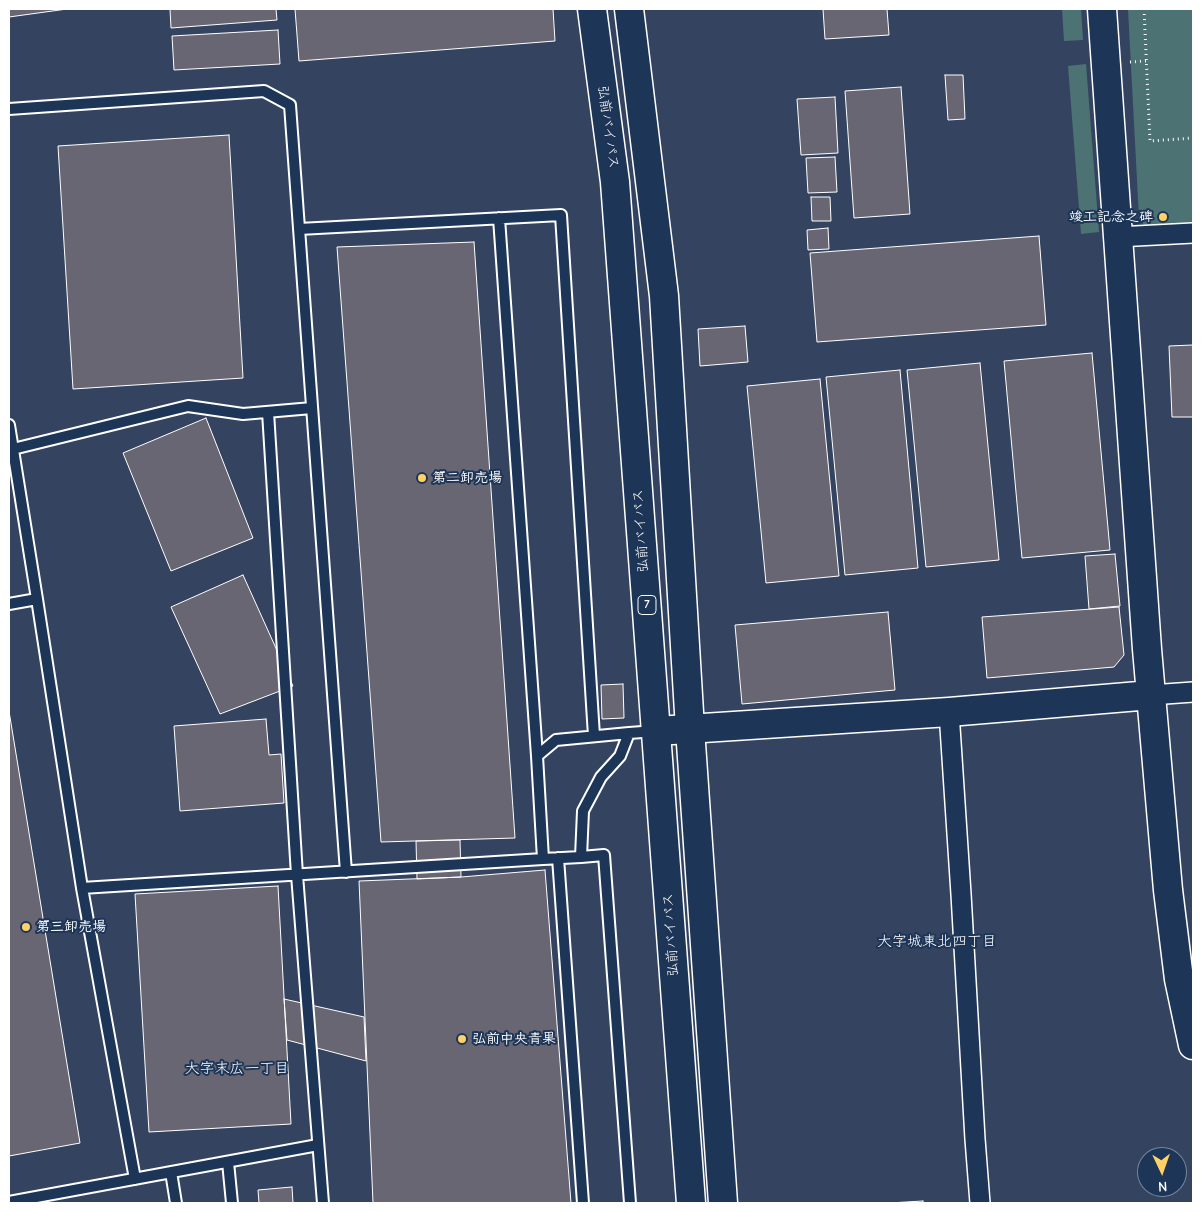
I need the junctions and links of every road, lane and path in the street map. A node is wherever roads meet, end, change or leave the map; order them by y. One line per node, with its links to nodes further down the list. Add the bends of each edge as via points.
1 (592, 9): 23 (main road, 弘前バイパス / 7, via 615,182)
2 (630, 9): 22 (main road, via 664,296)
3 (1102, 9): 12 (main road)
4 (1144, 9): 5 (path)
5 (1146, 61): 6 (path); 8 (path, via 1150,142)
6 (1126, 62)
7 (9, 109): 10 (lane, via 264,91 290,105)
8 (1193, 138)
9 (499, 218): 10 (lane); 25 (lane, via 561,215); 26 (lane)
10 (299, 230): 13 (lane)
11 (1193, 233): 12 (street)
12 (1117, 237): 20 (main road)
13 (312, 408): 14 (lane); 30 (lane)
14 (268, 412): 16 (lane, via 243,414 188,406); 31 (lane)
15 (9, 425): 16 (lane)
16 (13, 449): 17 (lane)
17 (37, 599): 18 (lane); 32 (lane)
18 (9, 604)
19 (1193, 692): 20 (street)
20 (1151, 695): 21 (main road); 33 (main road, via 1168,890 1179,979)
21 (949, 712): 22 (main road); 46 (street)
22 (690, 729): 23 (main road); 45 (main road)
23 (657, 731): 24 (lane); 44 (main road, 弘前バイパス / 7)
24 (629, 733): 25 (lane); 27 (lane, via 620,756 601,777 583,811)
25 (594, 736): 26 (lane, via 556,740)
26 (537, 756): 29 (lane)
27 (581, 857): 28 (lane); 43 (lane, via 604,855)
28 (558, 858): 29 (lane); 42 (lane)
29 (543, 859): 30 (lane)
30 (346, 872): 31 (lane)
31 (297, 874): 32 (lane); 34 (lane)
32 (82, 888): 37 (lane)
33 (1193, 1045)
34 (318, 1145): 35 (lane); 41 (lane)
35 (228, 1162): 36 (lane); 40 (lane)
36 (171, 1172): 37 (lane); 39 (lane)
37 (135, 1179): 38 (lane)
38 (9, 1202)
39 (176, 1203)
40 (232, 1203)
41 (323, 1203)
42 (583, 1203)
43 (630, 1203)
44 (691, 1203)
45 (723, 1203)
46 (980, 1203)

